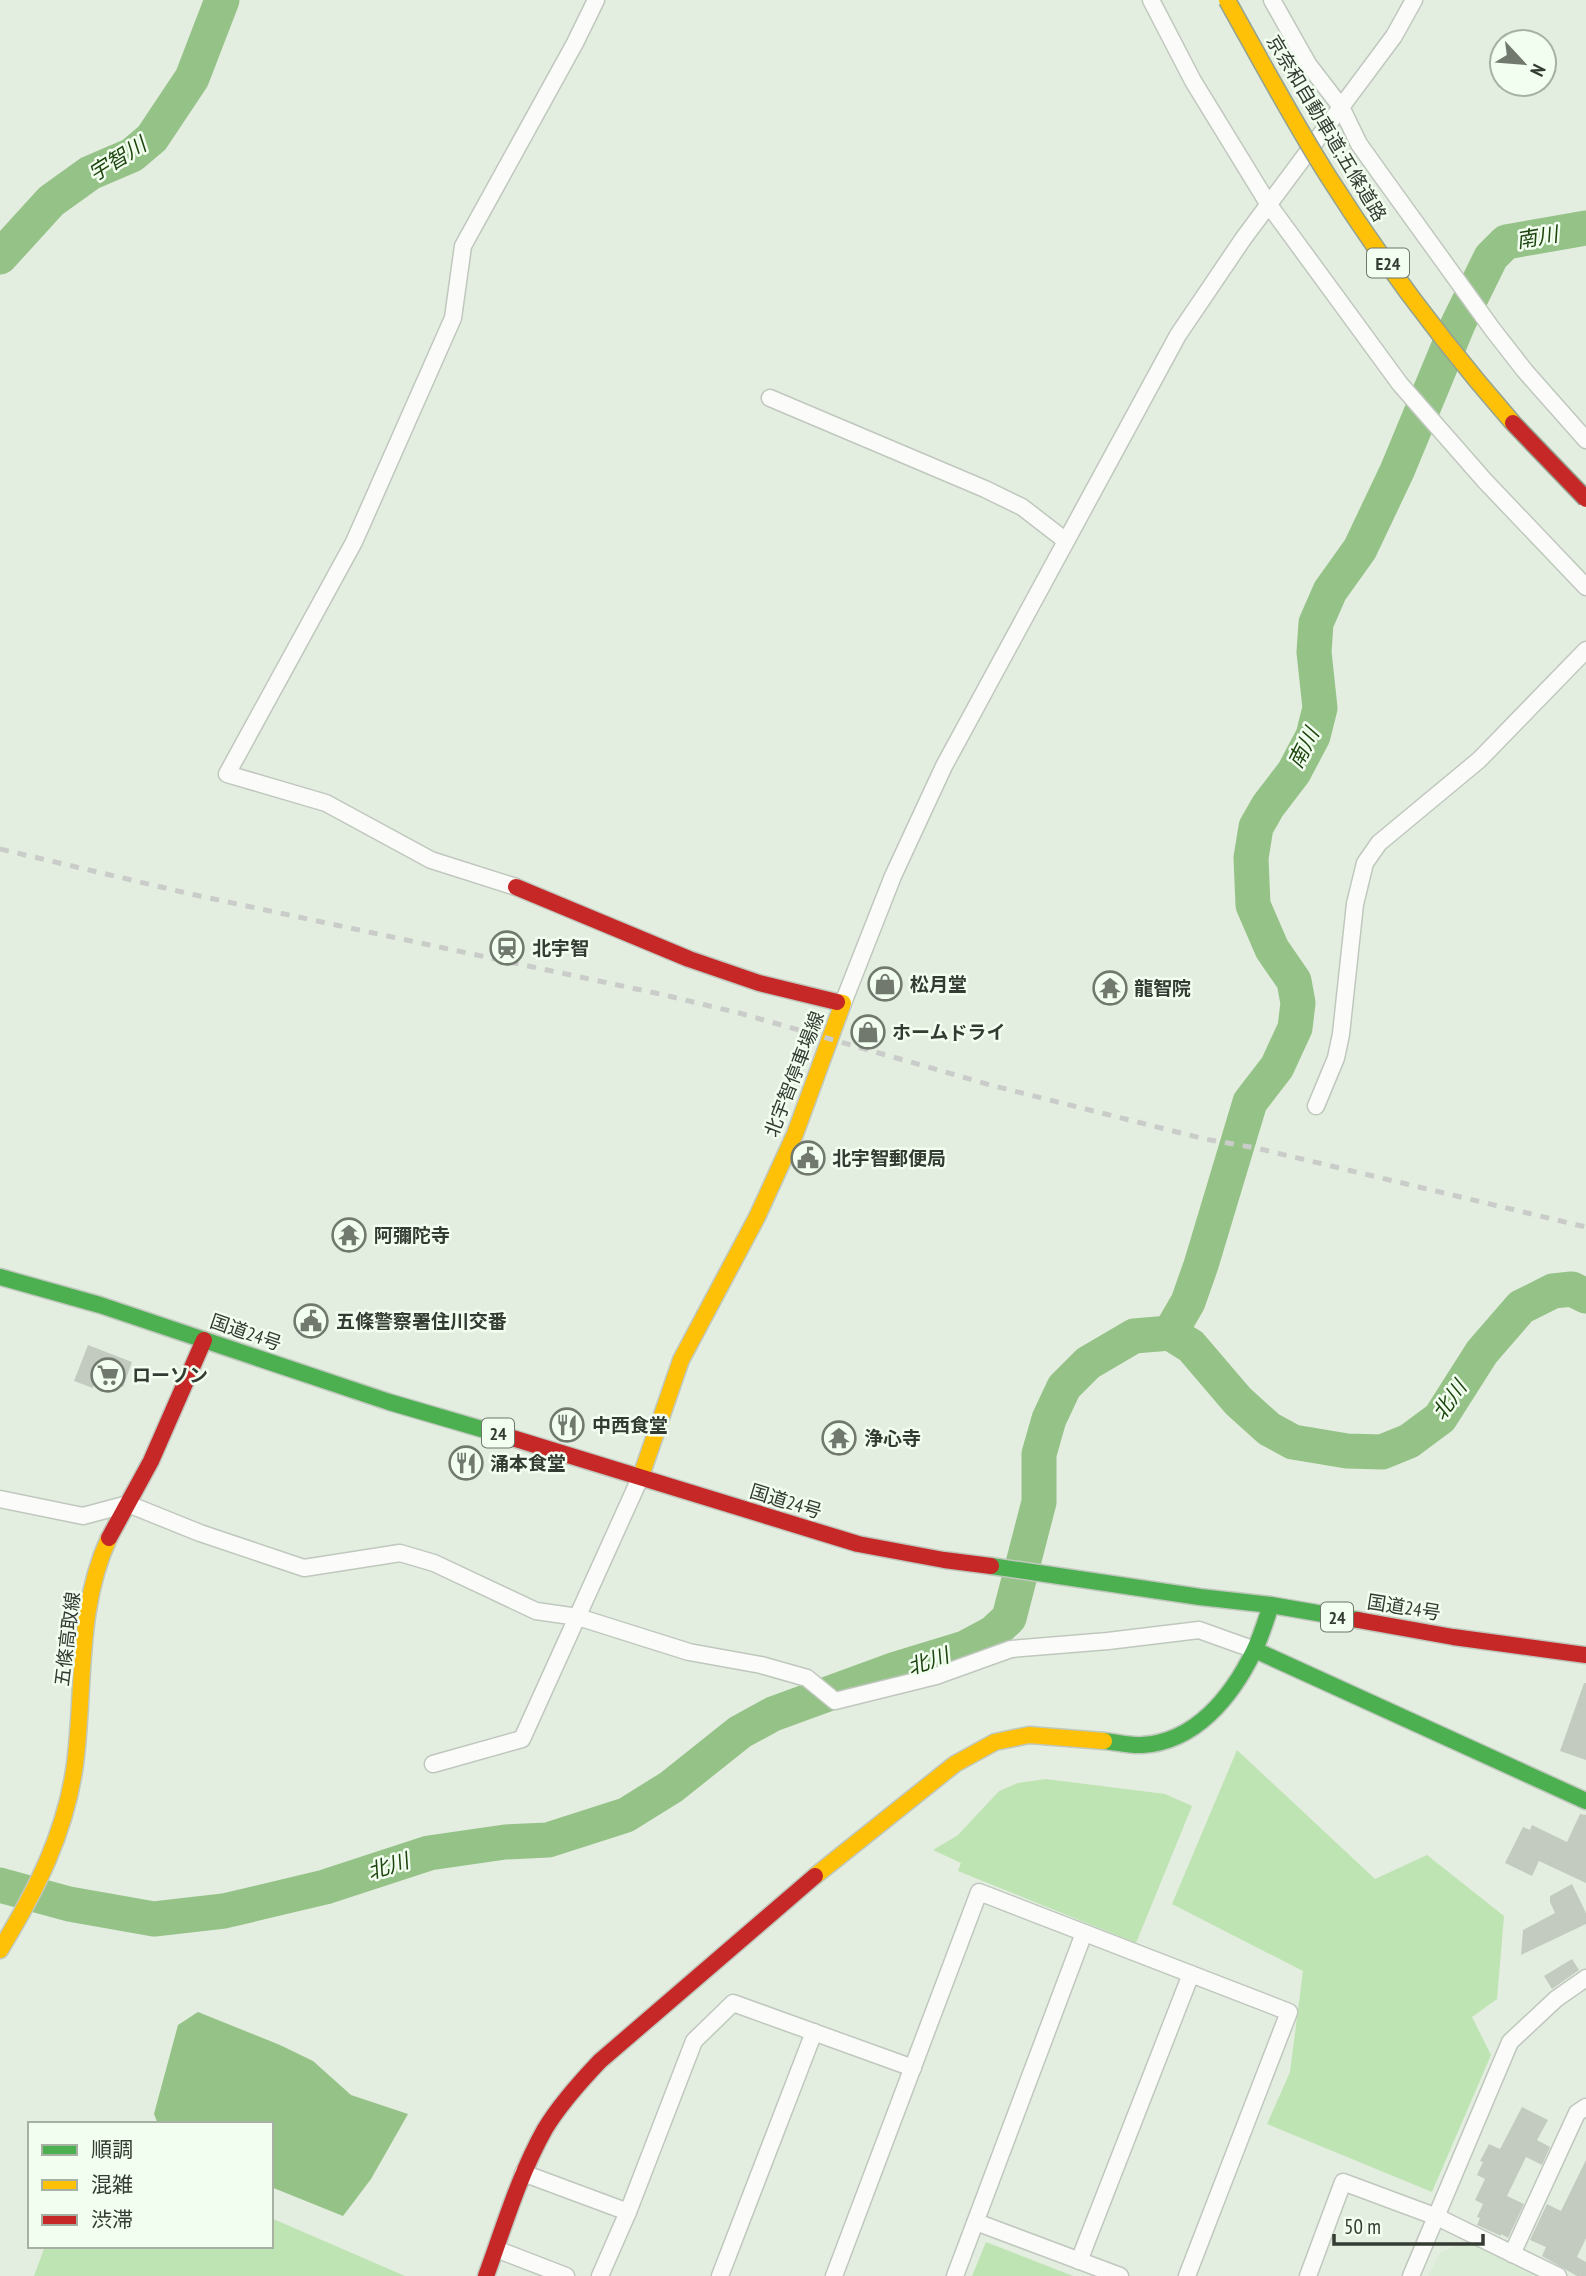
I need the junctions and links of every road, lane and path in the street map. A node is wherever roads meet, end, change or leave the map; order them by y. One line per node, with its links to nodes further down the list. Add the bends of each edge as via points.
1 (596, 0): 14 (street, via 463,246 453,318 354,542 227,774 326,803 431,860)
2 (1151, 0): 7 (street, via 1193,81)
3 (1227, 0): 10 (main road, 京奈和自動車道;五條道路 / E24, bridge, via 1342,197 1414,300 1492,398)
4 (1272, 0): 6 (street, via 1308,64)
5 (1414, 0): 6 (street, via 1394,36)
6 (1341, 107): 7 (street); 9 (street, via 1359,144 1493,330)
7 (1269, 205): 11 (street, via 1178,335); 12 (street, via 1400,384)
8 (770, 398): 11 (street, via 1023,507)
9 (1586, 440)
10 (1586, 499)
11 (1066, 541): 15 (street, via 944,766 893,876)
12 (1586, 587)
13 (1586, 650): 16 (street, via 1479,760 1379,843 1365,863 1355,904 1341,1034)
14 (516, 887): 15 (main road, 北宇智停車場線, via 689,959 759,983)
15 (843, 1003): 19 (main road, 北宇智停車場線, via 763,1206 681,1360)
16 (1316, 1106)
17 (0, 1277): 18 (main road, 国道24号 / 24)
18 (204, 1340): 19 (main road, 国道24号 / 24, via 389,1402); 21 (main road, 五條高取線)
19 (641, 1476): 22 (main road, 国道24号 / 24, via 858,1544); 23 (street)
20 (0, 1499): 21 (street, via 83,1516)
21 (128, 1504): 23 (street, via 303,1568 400,1553 435,1563 536,1611); 29 (main road, 五條高取線, via 97,1570 83,1653 75,1765 57,1843)
22 (1270, 1605): 24 (main road); 25 (main road, 国道24号 / 24)
23 (578, 1618): 24 (street, via 689,1652 807,1678 835,1701 936,1676 1011,1649 1199,1630); 26 (street, via 522,1739)
24 (1255, 1650): 27 (main road); 35 (main road, via 1205,1720 1178,1737 1142,1745 1029,1735 995,1742 955,1764 845,1850 600,2061 546,2128)
25 (1586, 1655)
26 (433, 1764)
27 (1586, 1801)
28 (1084, 1933): 30 (street); 33 (street, via 979,1892); 38 (street)
29 (0, 1950)
30 (1191, 1974): 41 (street); 49 (street, via 1289,2012)
31 (1586, 1978): 37 (street, via 1510,2042)
32 (814, 2032): 33 (street); 36 (street, via 733,2003 694,2041); 45 (street)
33 (913, 2068): 46 (street)
34 (1586, 2107): 40 (street, via 1577,2113)
35 (523, 2173): 36 (street); 39 (main road)
36 (628, 2213): 44 (street)
37 (1437, 2217): 40 (street); 50 (street, via 1342,2182); 51 (street)
38 (976, 2222): 41 (street); 47 (street)
39 (496, 2249): 42 (main road); 43 (street)
40 (1512, 2254): 52 (street)
41 (1079, 2261): 48 (street)
42 (486, 2276)
43 (566, 2276)
44 (600, 2276)
45 (720, 2276)
46 (834, 2276)
47 (955, 2276)
48 (1119, 2276)
49 (1186, 2276)
50 (1308, 2276)
51 (1411, 2276)
52 (1558, 2276)

